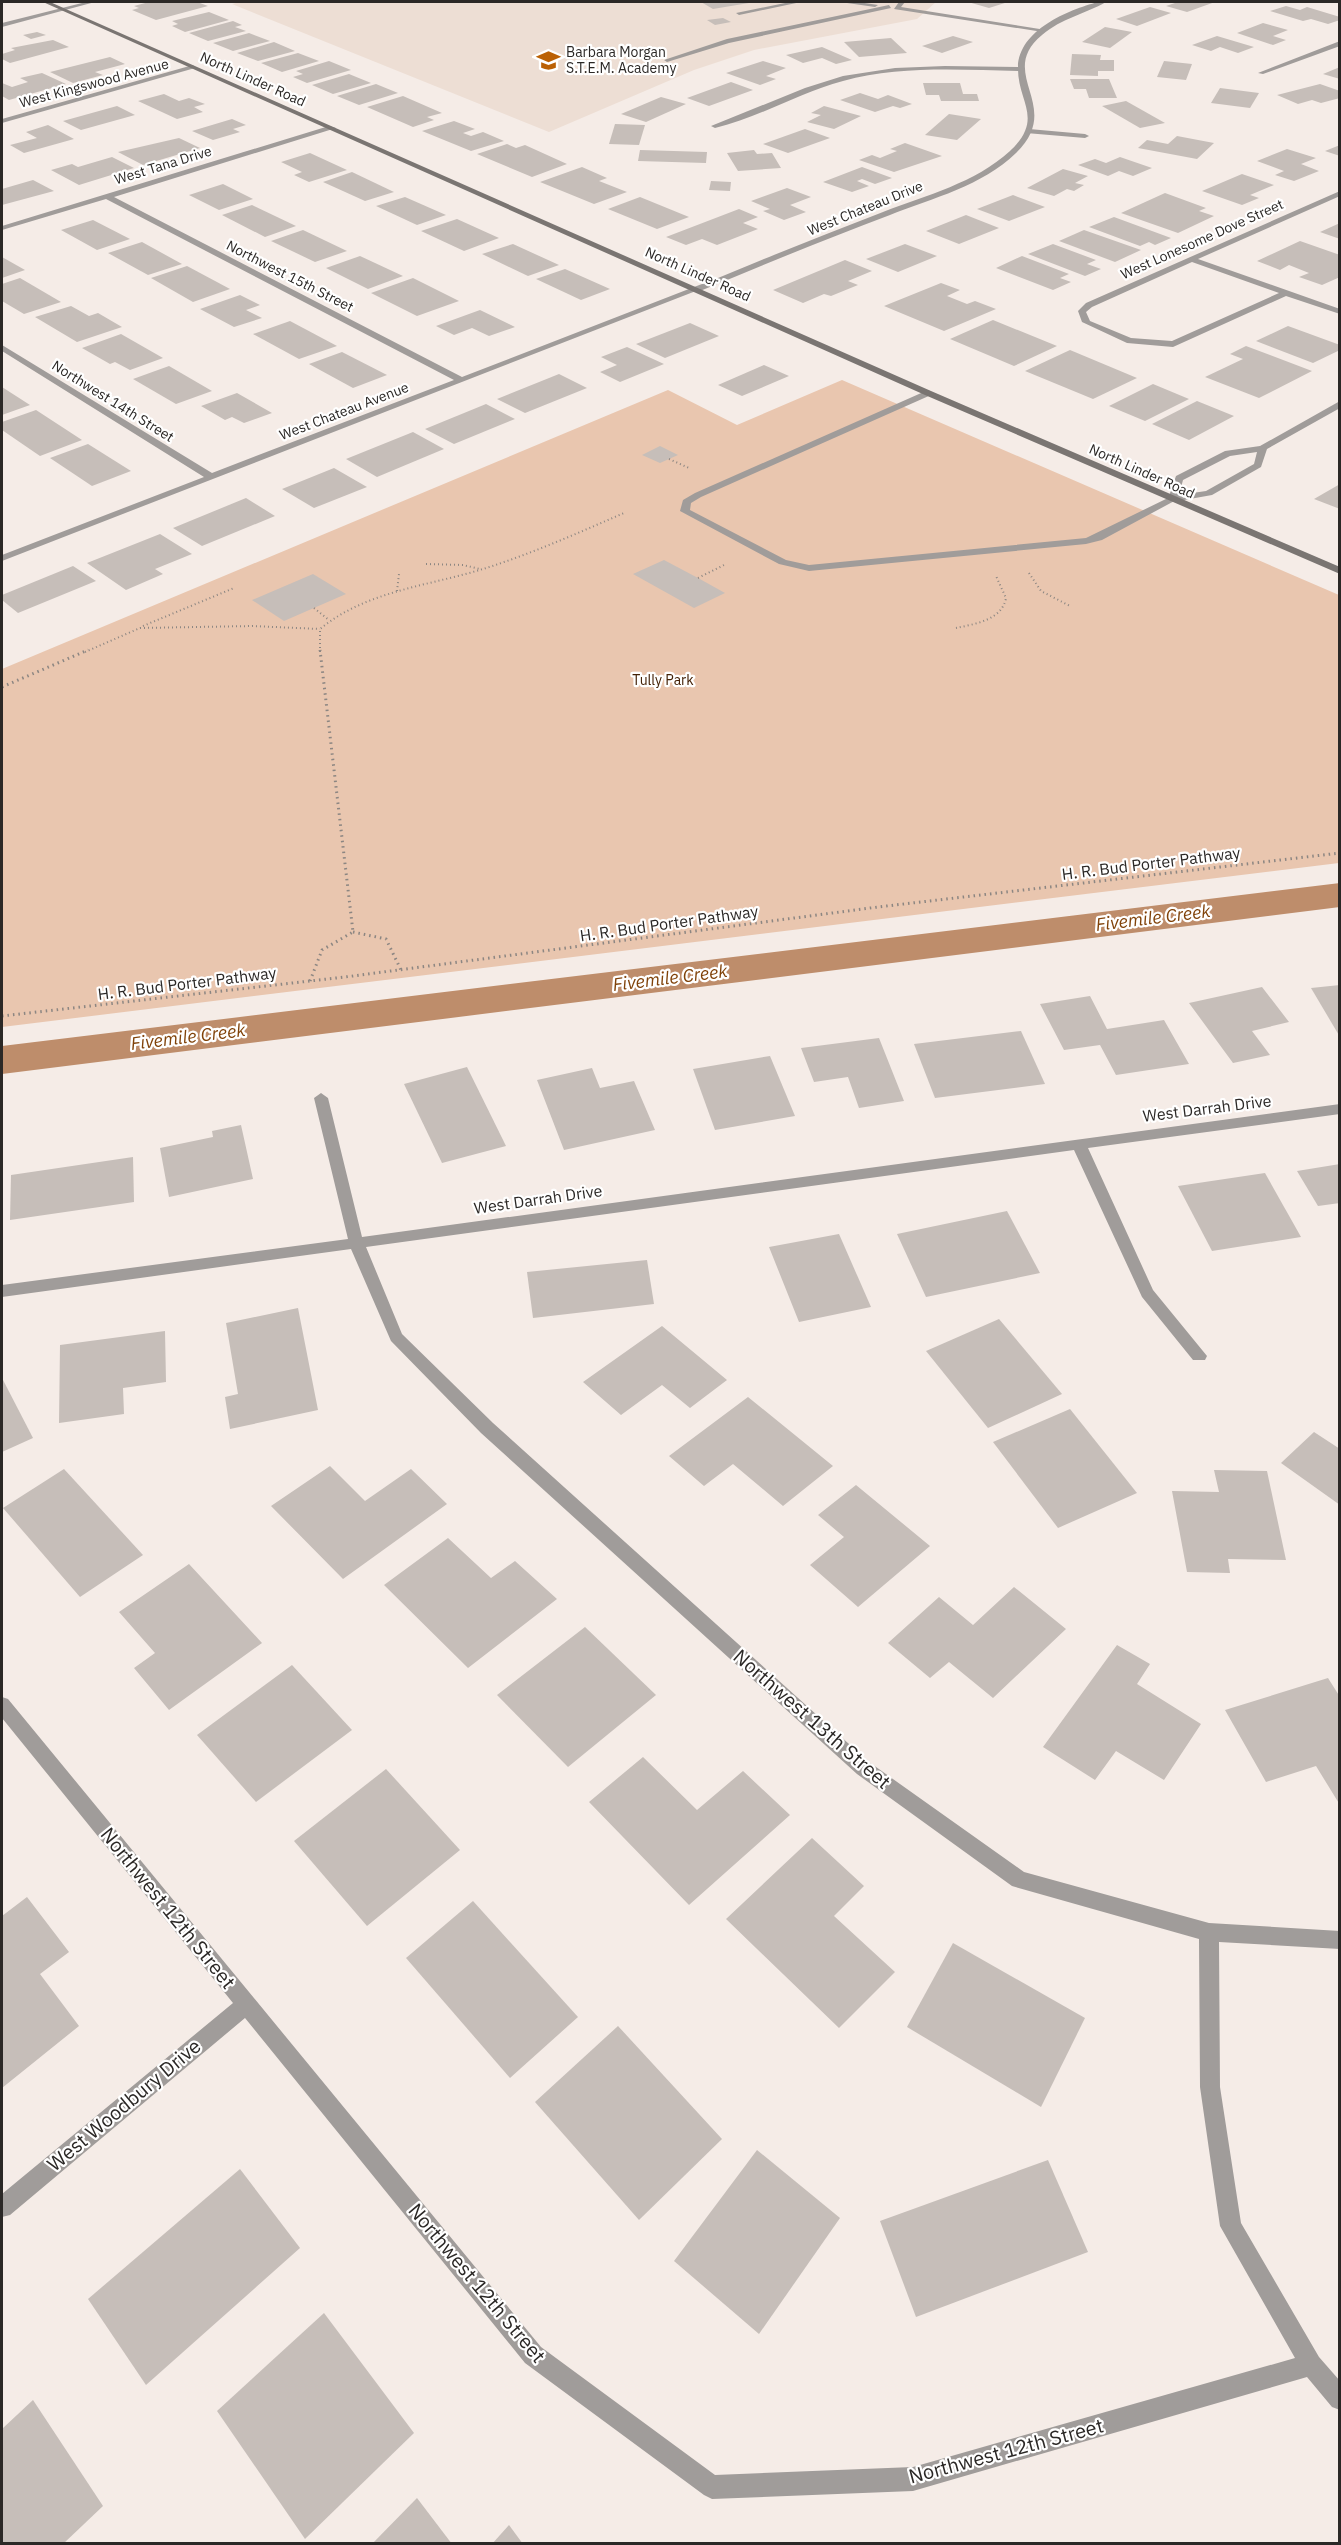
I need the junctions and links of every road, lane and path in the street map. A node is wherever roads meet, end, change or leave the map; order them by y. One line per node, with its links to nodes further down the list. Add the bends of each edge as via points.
1 (46, 2): 8 (main road, North Linder Road)
2 (92, 2): 8 (street)
3 (798, 2): 9 (street)
4 (843, 2): 7 (street)
5 (902, 2): 7 (street)
6 (1103, 2): 11 (street)
7 (892, 7): 11 (street); 13 (street, via 727,40)
8 (63, 9): 10 (street); 14 (main road, North Linder Road)
9 (739, 13)
10 (2, 25)
11 (1043, 30): 15 (street, via 1024,50)
12 (1340, 43): 16 (street)
13 (667, 60)
14 (193, 67): 17 (street, West Kingswood Avenue); 19 (main road, North Linder Road)
15 (1021, 69): 18 (street, via 944,68 850,76 750,117); 20 (street, via 1033,108)
16 (1261, 73)
17 (2, 121)
18 (715, 126)
19 (332, 128): 23 (street, West Tana Drive); 26 (main road, North Linder Road)
20 (1029, 130): 21 (street); 26 (street, West Chateau Drive, via 1013,152 967,180)
21 (1085, 136)
22 (1340, 193): 25 (street, West Lonesome Dove Street)
23 (107, 196): 24 (street, West Tana Drive); 30 (street, Northwest 15th Street)
24 (2, 228)
25 (1190, 259): 27 (street); 27 (street, West Lonesome Dove Street, via 1089,305 1082,311 1083,317 1093,326 1130,341 1158,345 1187,340)
26 (697, 289): 30 (street, West Chateau Avenue); 31 (main road, North Linder Road)
27 (1286, 293): 28 (street)
28 (1340, 312)
29 (2, 348): 36 (street, Northwest 14th Street)
30 (461, 380): 36 (street, West Chateau Avenue)
31 (928, 393): 37 (main road, North Linder Road); 37 (street, via 698,495 686,502 685,511 783,562 809,568 1086,542)
32 (1340, 404): 33 (street)
33 (1263, 448): 37 (street, via 1258,465 1209,493); 37 (street, via 1228,453 1179,478)
34 (669, 459): 35 (path)
35 (689, 468)
36 (211, 477): 39 (street, West Chateau Avenue)
37 (1173, 500): 43 (main road, North Linder Road)
38 (624, 513): 42 (path)
39 (2, 558)
40 (426, 564): 42 (path)
41 (724, 565): 47 (path)
42 (481, 569): 49 (path)
43 (1340, 571)
44 (1029, 572): 50 (path, via 1041,591)
45 (399, 574): 49 (path)
46 (996, 575): 54 (path, via 1006,596 1005,603 990,618)
47 (698, 578)
48 (234, 588): 53 (path)
49 (397, 591): 52 (path)
50 (1070, 606)
51 (314, 608): 52 (path)
52 (329, 620): 55 (path)
53 (140, 628): 55 (path); 56 (path)
54 (956, 628)
55 (320, 629): 58 (path)
56 (2, 687)
57 (1340, 853): 59 (path, H. R. Bud Porter Pathway, via 878,907)
58 (353, 932): 59 (path, via 386,939); 60 (path, via 322,950)
59 (400, 970): 60 (path, H. R. Bud Porter Pathway)
60 (310, 981): 61 (path, H. R. Bud Porter Pathway)
61 (2, 1016)
62 (321, 1098): 65 (street, Northwest 13th Street)
63 (1340, 1109): 64 (street, West Darrah Drive)
64 (1078, 1143): 65 (street, West Darrah Drive); 67 (street, via 1147,1293)
65 (356, 1242): 66 (street, West Darrah Drive); 69 (street, Northwest 13th Street, via 396,1337 487,1428 863,1768 1018,1880)
66 (2, 1291)
67 (1199, 1356)
68 (2, 1705): 71 (street, Northwest 12th Street)
69 (1209, 1932): 70 (street, Northwest 13th Street); 73 (street, via 1210,2087 1232,2226)
70 (1340, 1940)
71 (246, 2005): 72 (street, West Woodbury Drive); 73 (street, Northwest 12th Street, via 533,2355 712,2487 913,2480)
72 (2, 2207)
73 (1311, 2366): 74 (street)
74 (1340, 2400)

